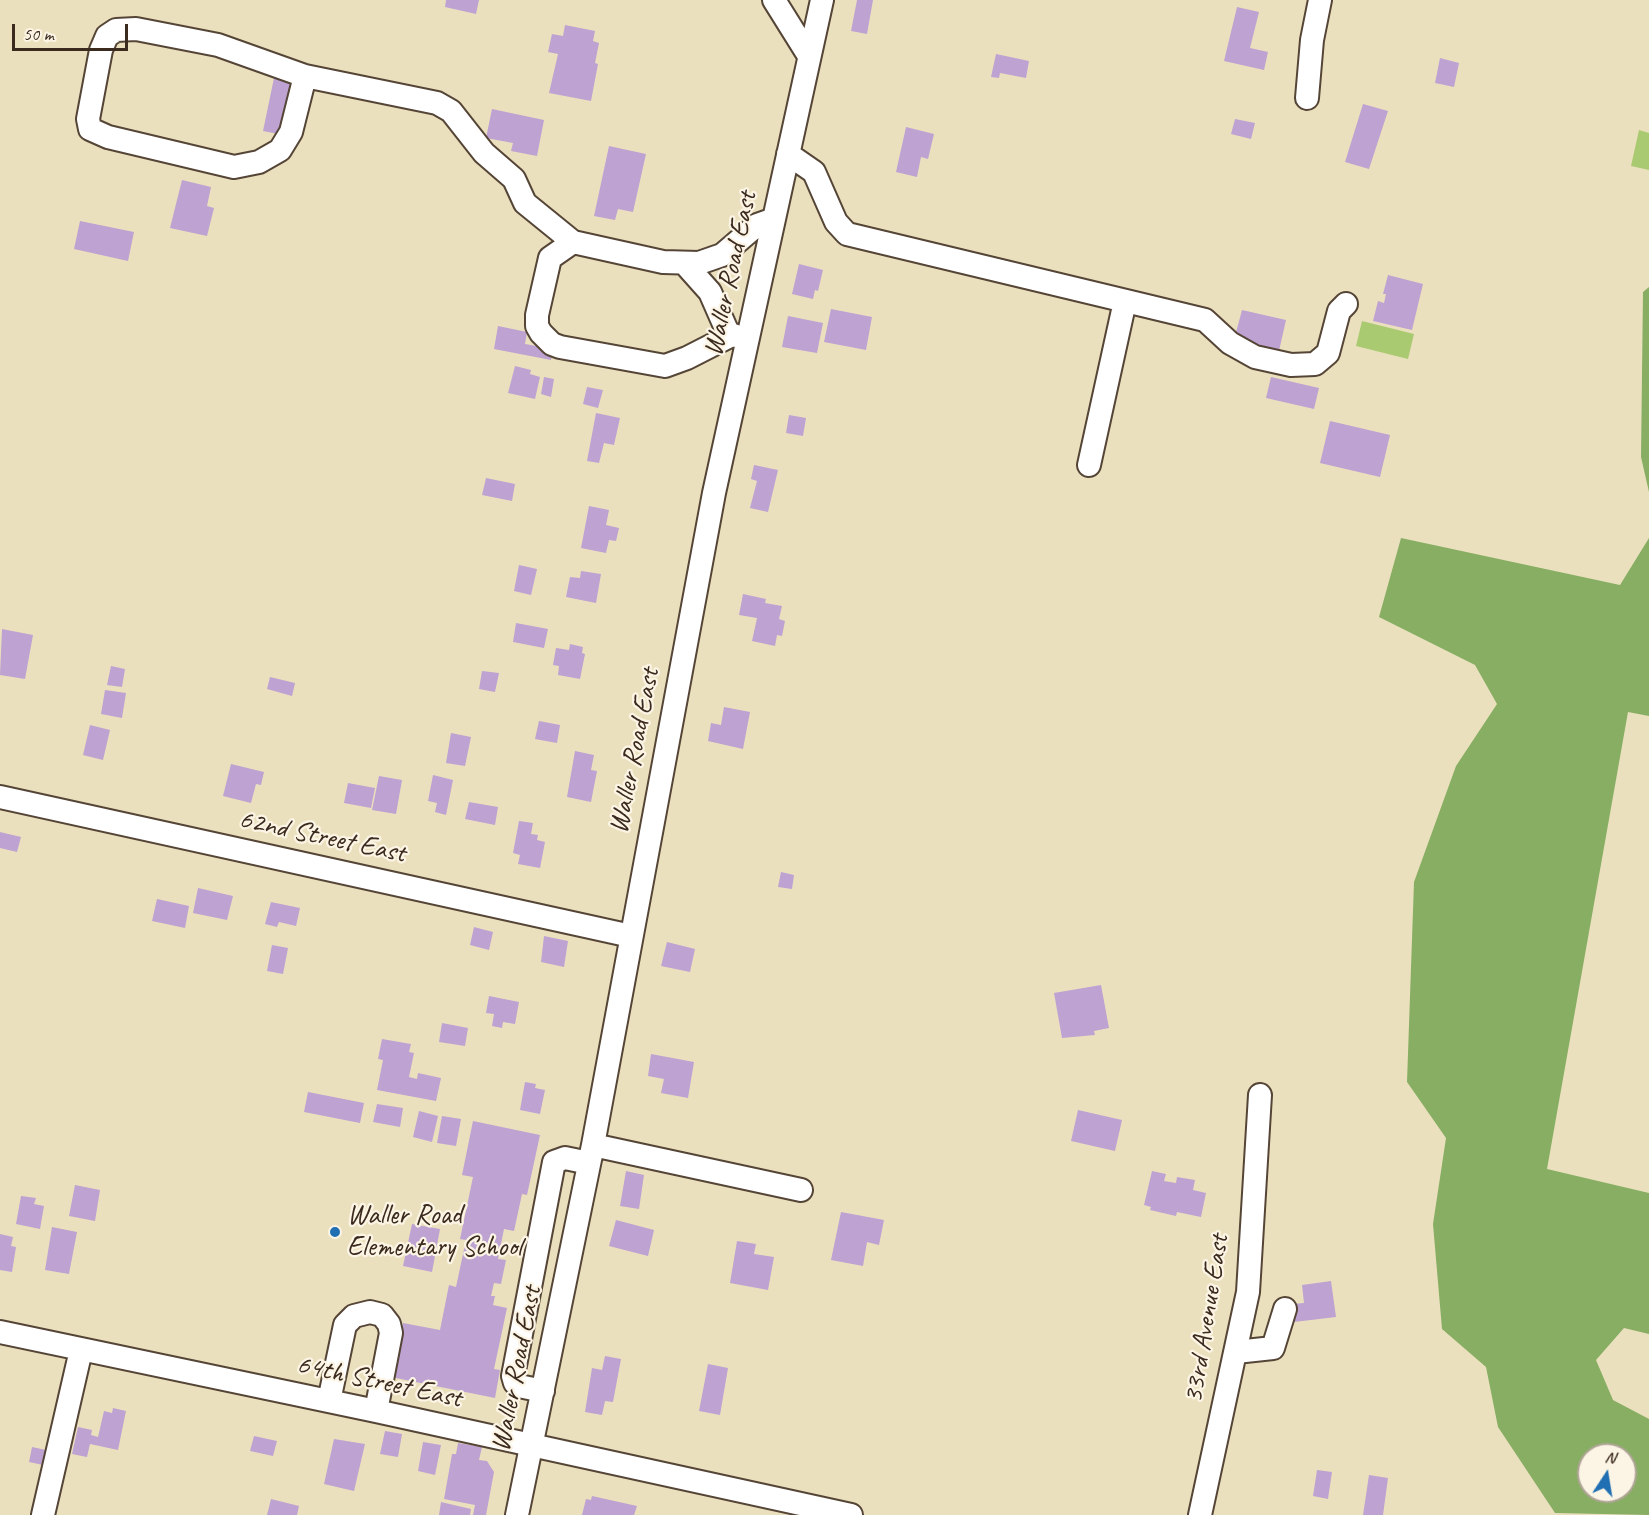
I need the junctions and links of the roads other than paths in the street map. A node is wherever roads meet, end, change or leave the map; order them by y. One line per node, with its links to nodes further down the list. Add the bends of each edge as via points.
1 (774, 0): 4 (street)
2 (822, 0): 4 (street, Waller Road East)
3 (1320, 0): 6 (street)
4 (809, 56): 7 (street, Waller Road East)
5 (305, 76): 5 (street, via 218,45 136,29 116,30 107,36 101,50 88,119 90,129 234,166 260,162 280,150 291,132); 9 (street, via 401,94 437,103 451,111 484,153 514,179 525,203)
6 (1307, 98)
7 (788, 154): 8 (street, Waller Road East); 11 (street, via 814,172 836,222 847,234)
8 (774, 219): 10 (street, via 757,225 711,261); 13 (street, Waller Road East)
9 (573, 242): 10 (street); 13 (street, via 549,258 537,326 552,344 665,366)
10 (686, 264): 13 (street, via 710,292 728,333)
11 (1125, 301): 12 (street, via 1205,320 1230,343 1255,357 1291,364 1315,364 1328,353 1339,311); 14 (street)
12 (1346, 304)
13 (740, 338): 16 (street, Waller Road East)
14 (1089, 465)
15 (0, 797): 16 (street, 62nd Street East)
16 (631, 936): 18 (street, Waller Road East)
17 (1260, 1095): 25 (street, 33rd Avenue East, via 1251,1264)
18 (591, 1154): 19 (street); 20 (street, via 554,1162); 21 (street, Waller Road East)
19 (801, 1190)
20 (529, 1293): 21 (street); 26 (street, via 513,1376 519,1386)
21 (561, 1301): 26 (street, Waller Road East)
22 (1285, 1309): 25 (street, via 1273,1348)
23 (0, 1332): 24 (street, 64th Street East)
24 (81, 1350): 27 (street, 64th Street East); 30 (street)
25 (1236, 1352): 33 (street, 33rd Avenue East)
26 (543, 1391): 29 (street, Waller Road East)
27 (329, 1401): 28 (street, 64th Street East); 28 (street, via 345,1325 354,1316 370,1312 382,1315 391,1333)
28 (376, 1411): 29 (street, 64th Street East)
29 (532, 1446): 31 (street, Waller Road East); 32 (street, 64th Street East)
30 (43, 1515)
31 (517, 1515)
32 (851, 1515)
33 (1200, 1515)

